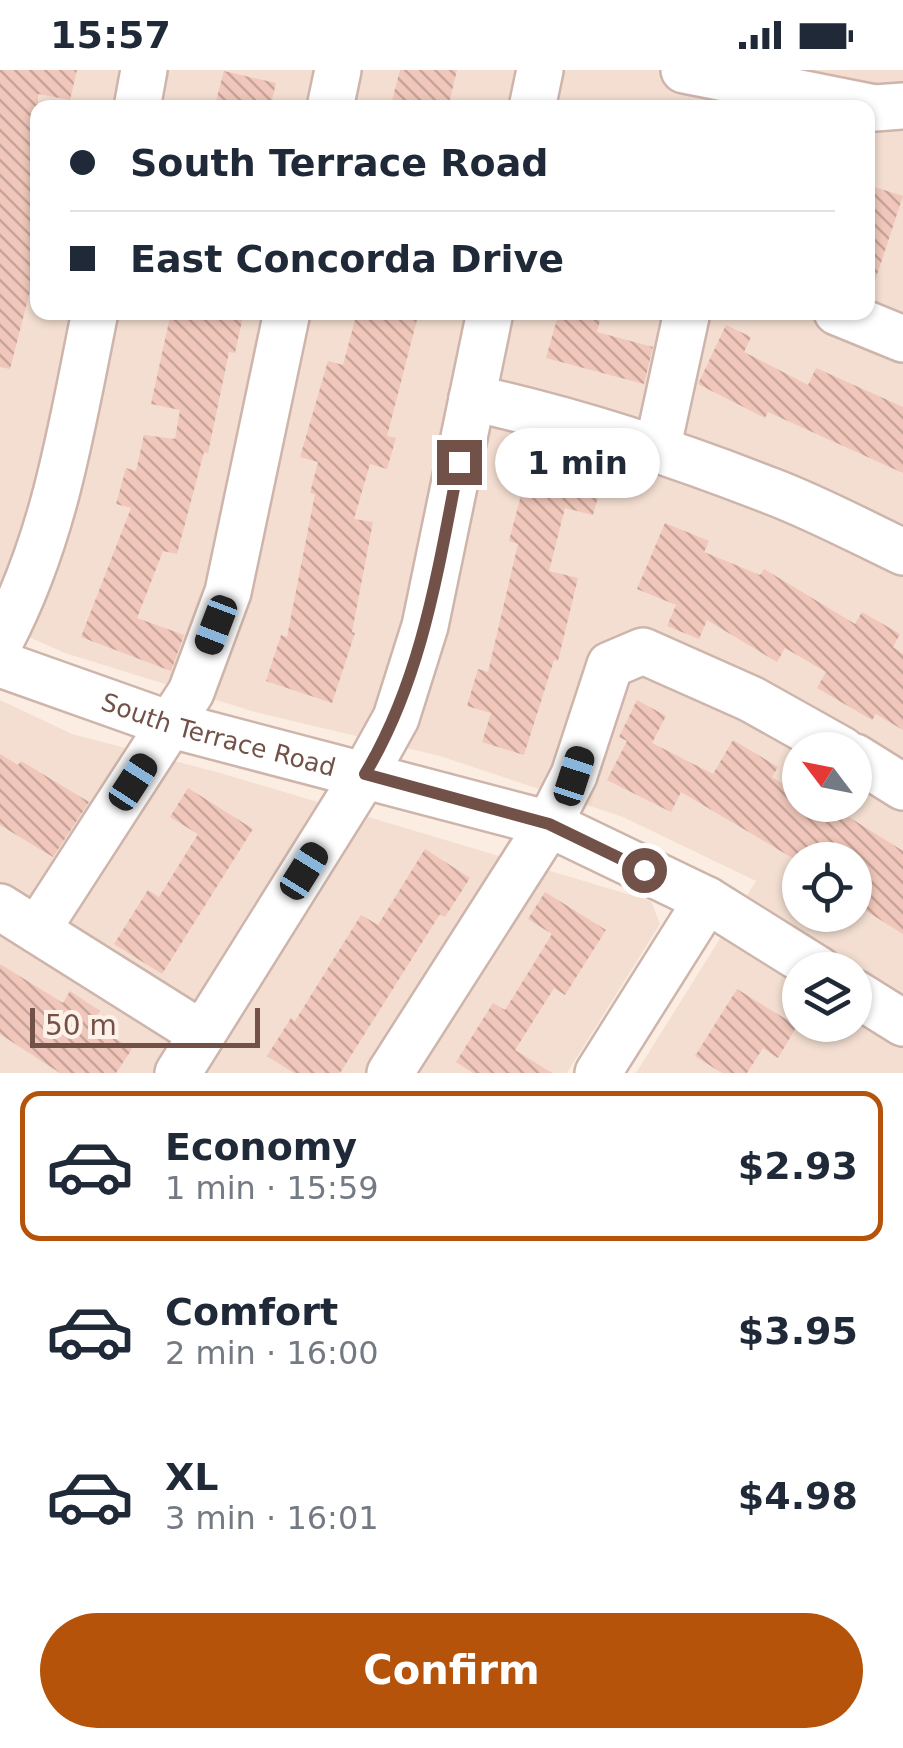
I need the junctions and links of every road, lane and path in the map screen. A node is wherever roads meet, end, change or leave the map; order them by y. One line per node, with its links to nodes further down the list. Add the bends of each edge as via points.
1 (144, 70): 6 (street)
2 (338, 70): 7 (street)
3 (540, 70): 8 (street)
4 (684, 70): 5 (street)
5 (735, 75): 9 (street)
6 (138, 100)
7 (332, 100)
8 (534, 100)
9 (841, 100)
10 (903, 106): 11 (street)
11 (875, 108)
12 (93, 320): 21 (street, via 51,519)
13 (285, 320): 23 (street, via 228,592)
14 (488, 320): 18 (street)
15 (684, 320): 19 (street)
16 (857, 320): 17 (street)
17 (903, 339)
18 (472, 398): 19 (street); 26 (street, via 418,656 396,718)
19 (657, 450): 20 (street, via 774,492)
20 (903, 552)
21 (0, 642)
22 (0, 664): 23 (street, South Terrace Road)
23 (172, 725): 26 (street, South Terrace Road); 30 (street)
24 (810, 732): 28 (street, via 643,651 610,665 574,776)
25 (872, 768): 27 (street)
26 (365, 774): 28 (street, South Terrace Road); 34 (street)
27 (903, 787)
28 (549, 824): 29 (street, South Terrace Road); 36 (street)
29 (707, 900): 31 (street, South Terrace Road); 37 (street)
30 (18, 919): 34 (street)
31 (789, 952)
32 (872, 1004): 33 (street)
33 (903, 1023)
34 (202, 1034): 35 (street)
35 (178, 1073)
36 (390, 1073)
37 (598, 1073)

